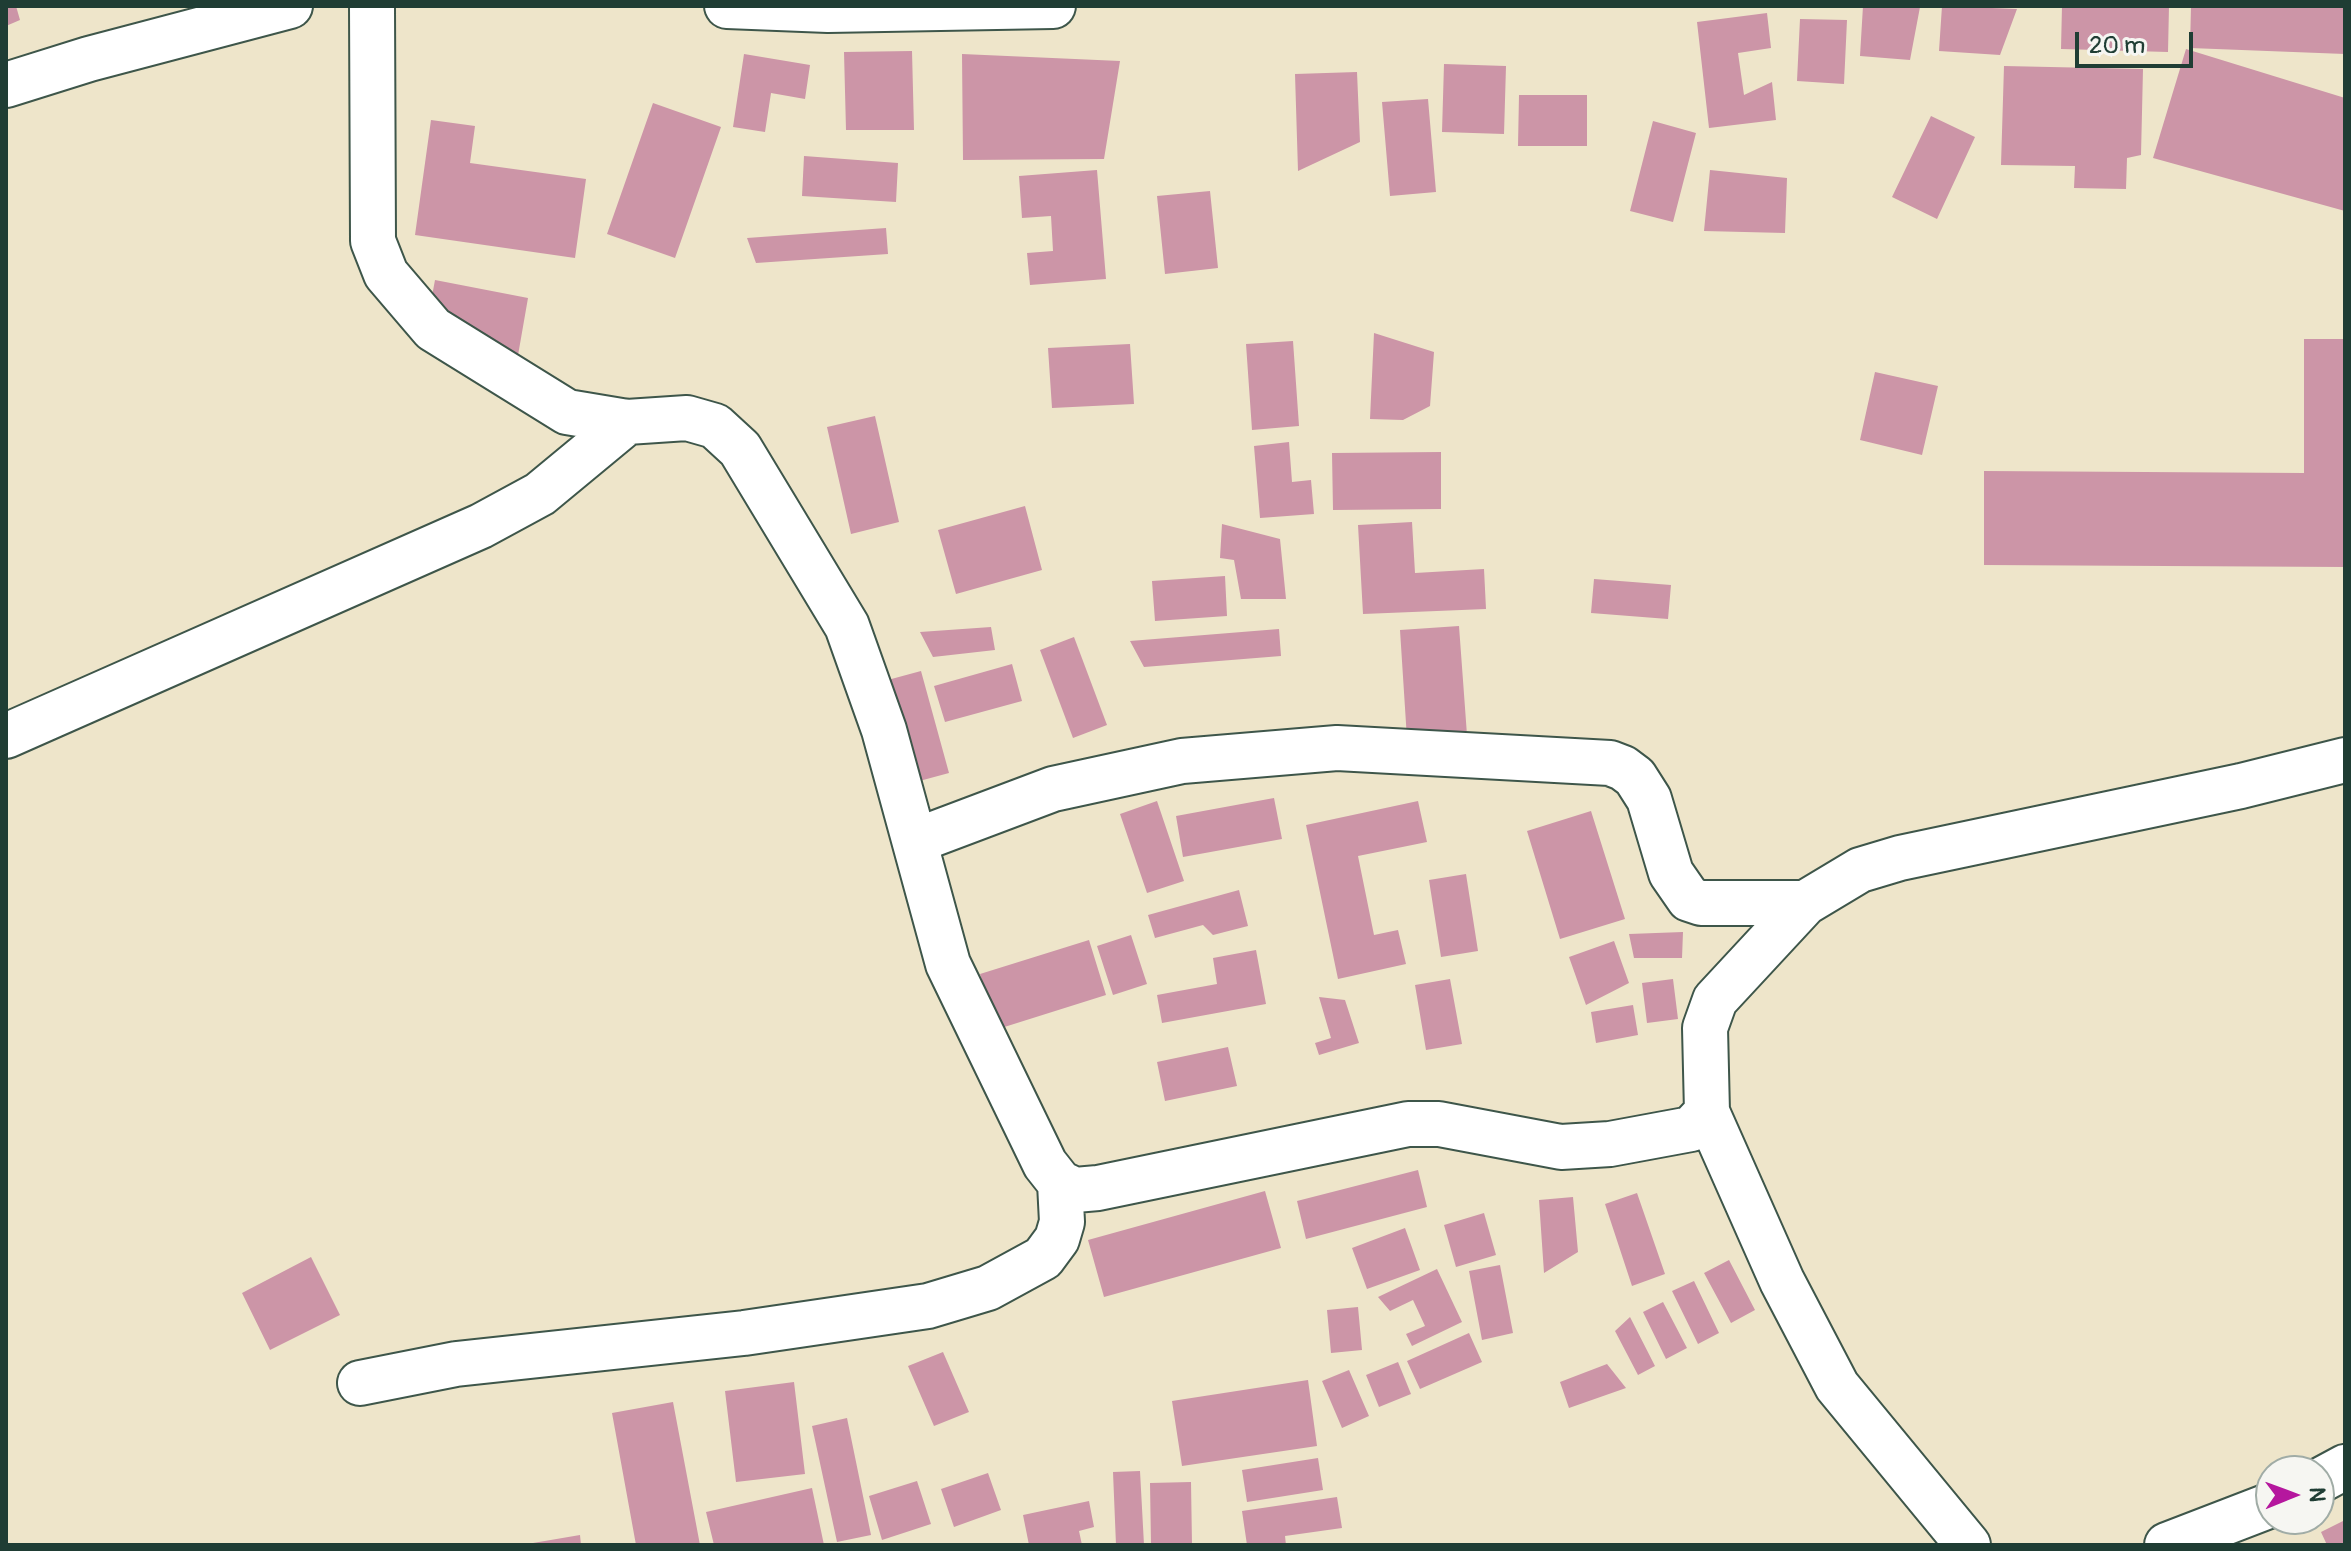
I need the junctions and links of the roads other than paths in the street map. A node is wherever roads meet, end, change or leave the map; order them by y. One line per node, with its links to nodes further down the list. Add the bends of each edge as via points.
1 (290, 6): 5 (street)
2 (372, 6): 6 (street, via 373,241 386,274 433,329 510,379 567,412)
3 (727, 6): 4 (street)
4 (1053, 6)
5 (6, 85)
6 (627, 422): 7 (street, via 540,494 481,526); 9 (street, via 687,418 715,426 740,449 847,626)
7 (6, 736)
8 (2345, 760): 10 (street, via 1900,858 1860,870)
9 (915, 841): 10 (street, via 1053,789 1182,761 1337,748 1610,763 1635,777 1649,799 1671,873 1689,899); 12 (street, via 948,964 1045,1164)
10 (1805, 903): 11 (street, via 1715,1000 1705,1028)
11 (1707, 1112): 12 (street, via 1691,1129 1610,1144 1561,1147 1439,1124 1408,1124 1098,1188 1075,1190); 15 (street, via 1782,1281 1837,1386)
12 (1060, 1183): 13 (street, via 1062,1222 1043,1258 988,1288 928,1306 744,1333 456,1364)
13 (360, 1383)
14 (2255, 1511): 16 (street)
15 (1968, 1545)
16 (2167, 1545)

